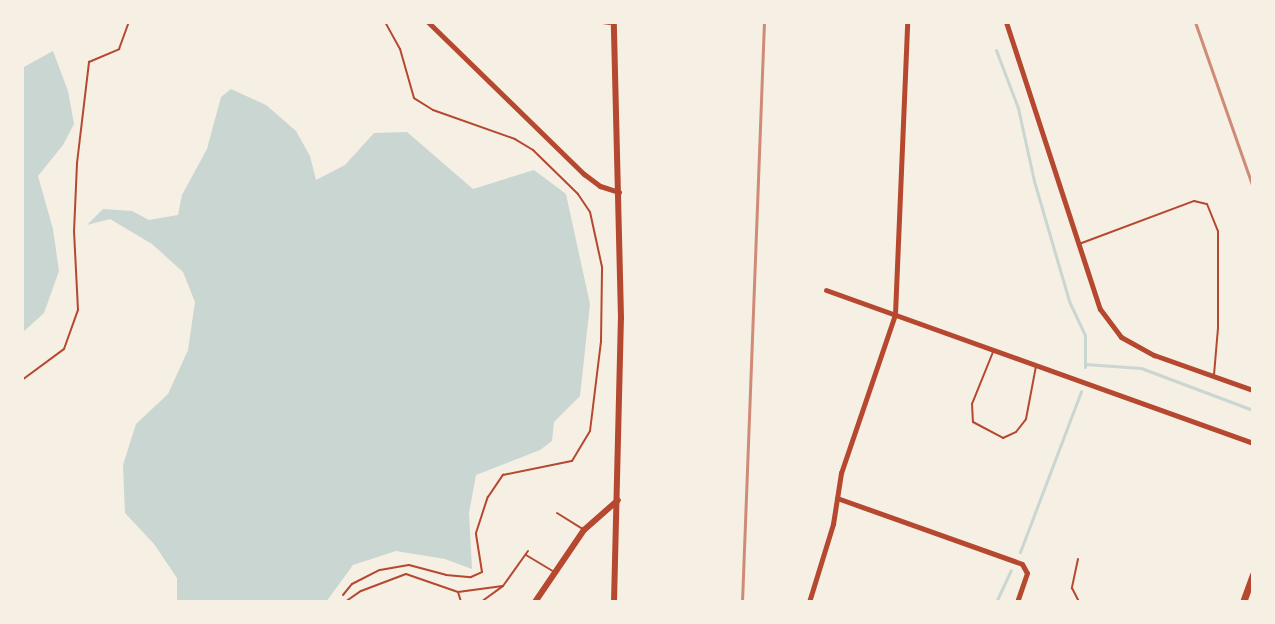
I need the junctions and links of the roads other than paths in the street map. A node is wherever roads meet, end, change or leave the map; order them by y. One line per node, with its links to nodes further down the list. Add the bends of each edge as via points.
1 (428, 22): 6 (street, via 584,174)
2 (595, 22): 5 (lane)
3 (907, 22): 9 (street)
4 (1006, 22): 7 (street)
5 (614, 23): 6 (street)
6 (620, 193): 16 (street)
7 (1078, 244): 12 (street, via 1100,309 1121,337); 12 (lane, via 1194,201 1207,204 1218,231)
8 (826, 290): 9 (street)
9 (895, 314): 10 (street); 15 (street)
10 (994, 349): 11 (street); 11 (lane, via 972,404 973,422 1003,438 1026,419)
11 (1037, 365): 14 (street)
12 (1214, 377): 13 (street)
13 (1253, 390)
14 (1253, 443)
15 (837, 498): 29 (street); 30 (street, via 1015,560 1026,568 1027,578)
16 (618, 500): 18 (street); 28 (street)
17 (557, 513): 18 (lane)
18 (584, 530): 20 (street)
19 (1078, 559): 31 (lane, via 1072,588)
20 (555, 573): 22 (lane, via 527,553); 27 (street)
21 (1253, 575): 32 (main road)
22 (503, 586): 23 (lane); 26 (lane)
23 (458, 592): 24 (lane, via 406,574); 25 (lane)
24 (345, 602)
25 (461, 602)
26 (481, 602)
27 (535, 602)
28 (614, 602)
29 (809, 602)
30 (1017, 602)
31 (1079, 602)
32 (1243, 602)

